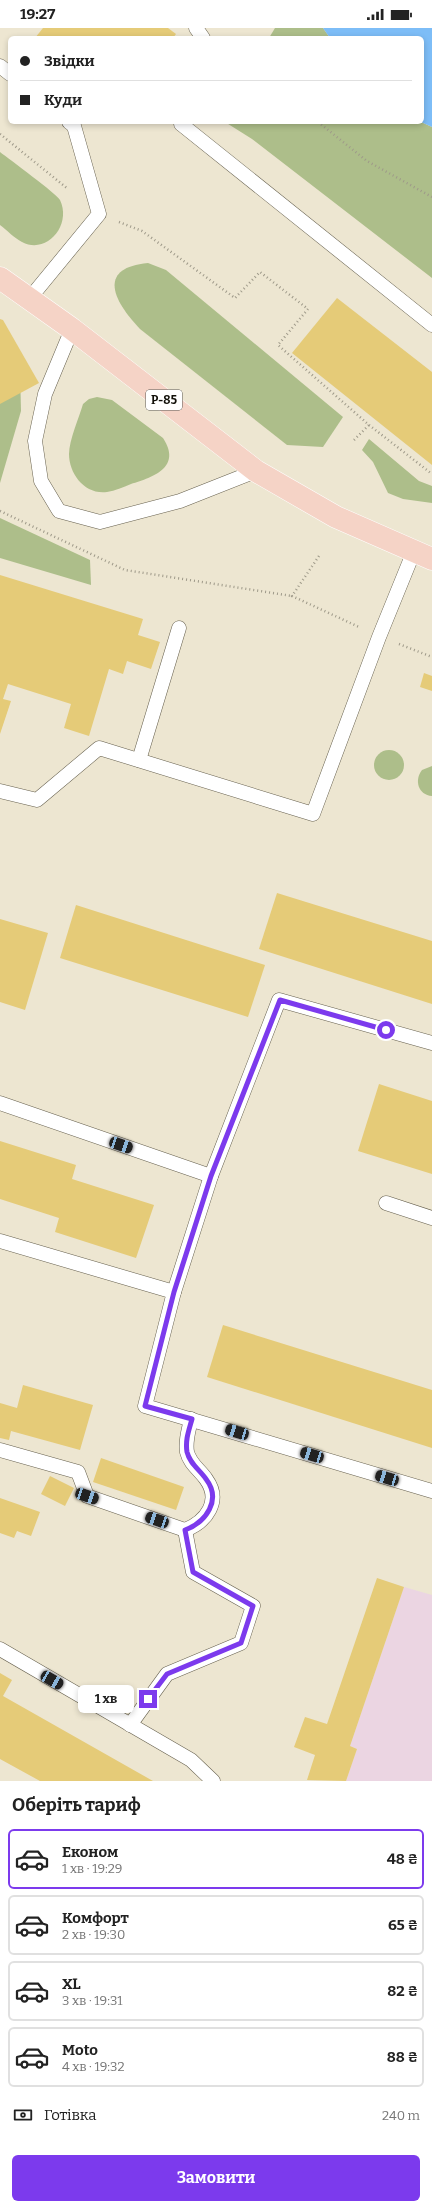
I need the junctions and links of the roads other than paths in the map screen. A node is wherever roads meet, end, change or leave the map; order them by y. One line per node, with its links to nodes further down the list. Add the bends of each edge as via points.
1 (0, 66): 2 (lane)
2 (8, 72)
3 (72, 124): 6 (lane, via 100,214)
4 (181, 124): 7 (lane)
5 (0, 278): 6 (main road, Р-85)
6 (30, 298): 8 (main road, Р-85)
7 (432, 325)
8 (72, 329): 9 (main road, Р-85); 9 (lane, via 45,394 35,441 42,481 59,511 100,522 180,502)
9 (256, 471): 10 (main road, Р-85, via 336,517)
10 (423, 555): 12 (lane, via 379,637 313,814)
11 (178, 628): 12 (lane)
12 (139, 760): 13 (lane, via 99,748 37,800)
13 (0, 790)
14 (432, 1043): 16 (lane, via 280,1000)
15 (0, 1103): 16 (lane)
16 (211, 1176): 20 (lane)
17 (386, 1202): 18 (lane)
18 (432, 1218)
19 (0, 1241): 20 (lane)
20 (174, 1292): 21 (lane, via 145,1406)
21 (192, 1419): 23 (lane); 24 (lane, via 186,1441 187,1452 191,1463 206,1479 211,1489 212,1500 210,1510 204,1519)
22 (0, 1450): 24 (lane, via 78,1472 87,1496)
23 (432, 1491)
24 (185, 1530): 26 (lane, via 193,1572 253,1606 241,1643 167,1674)
25 (0, 1649): 26 (lane)
26 (130, 1725): 27 (lane, via 191,1760)
27 (214, 1781)

